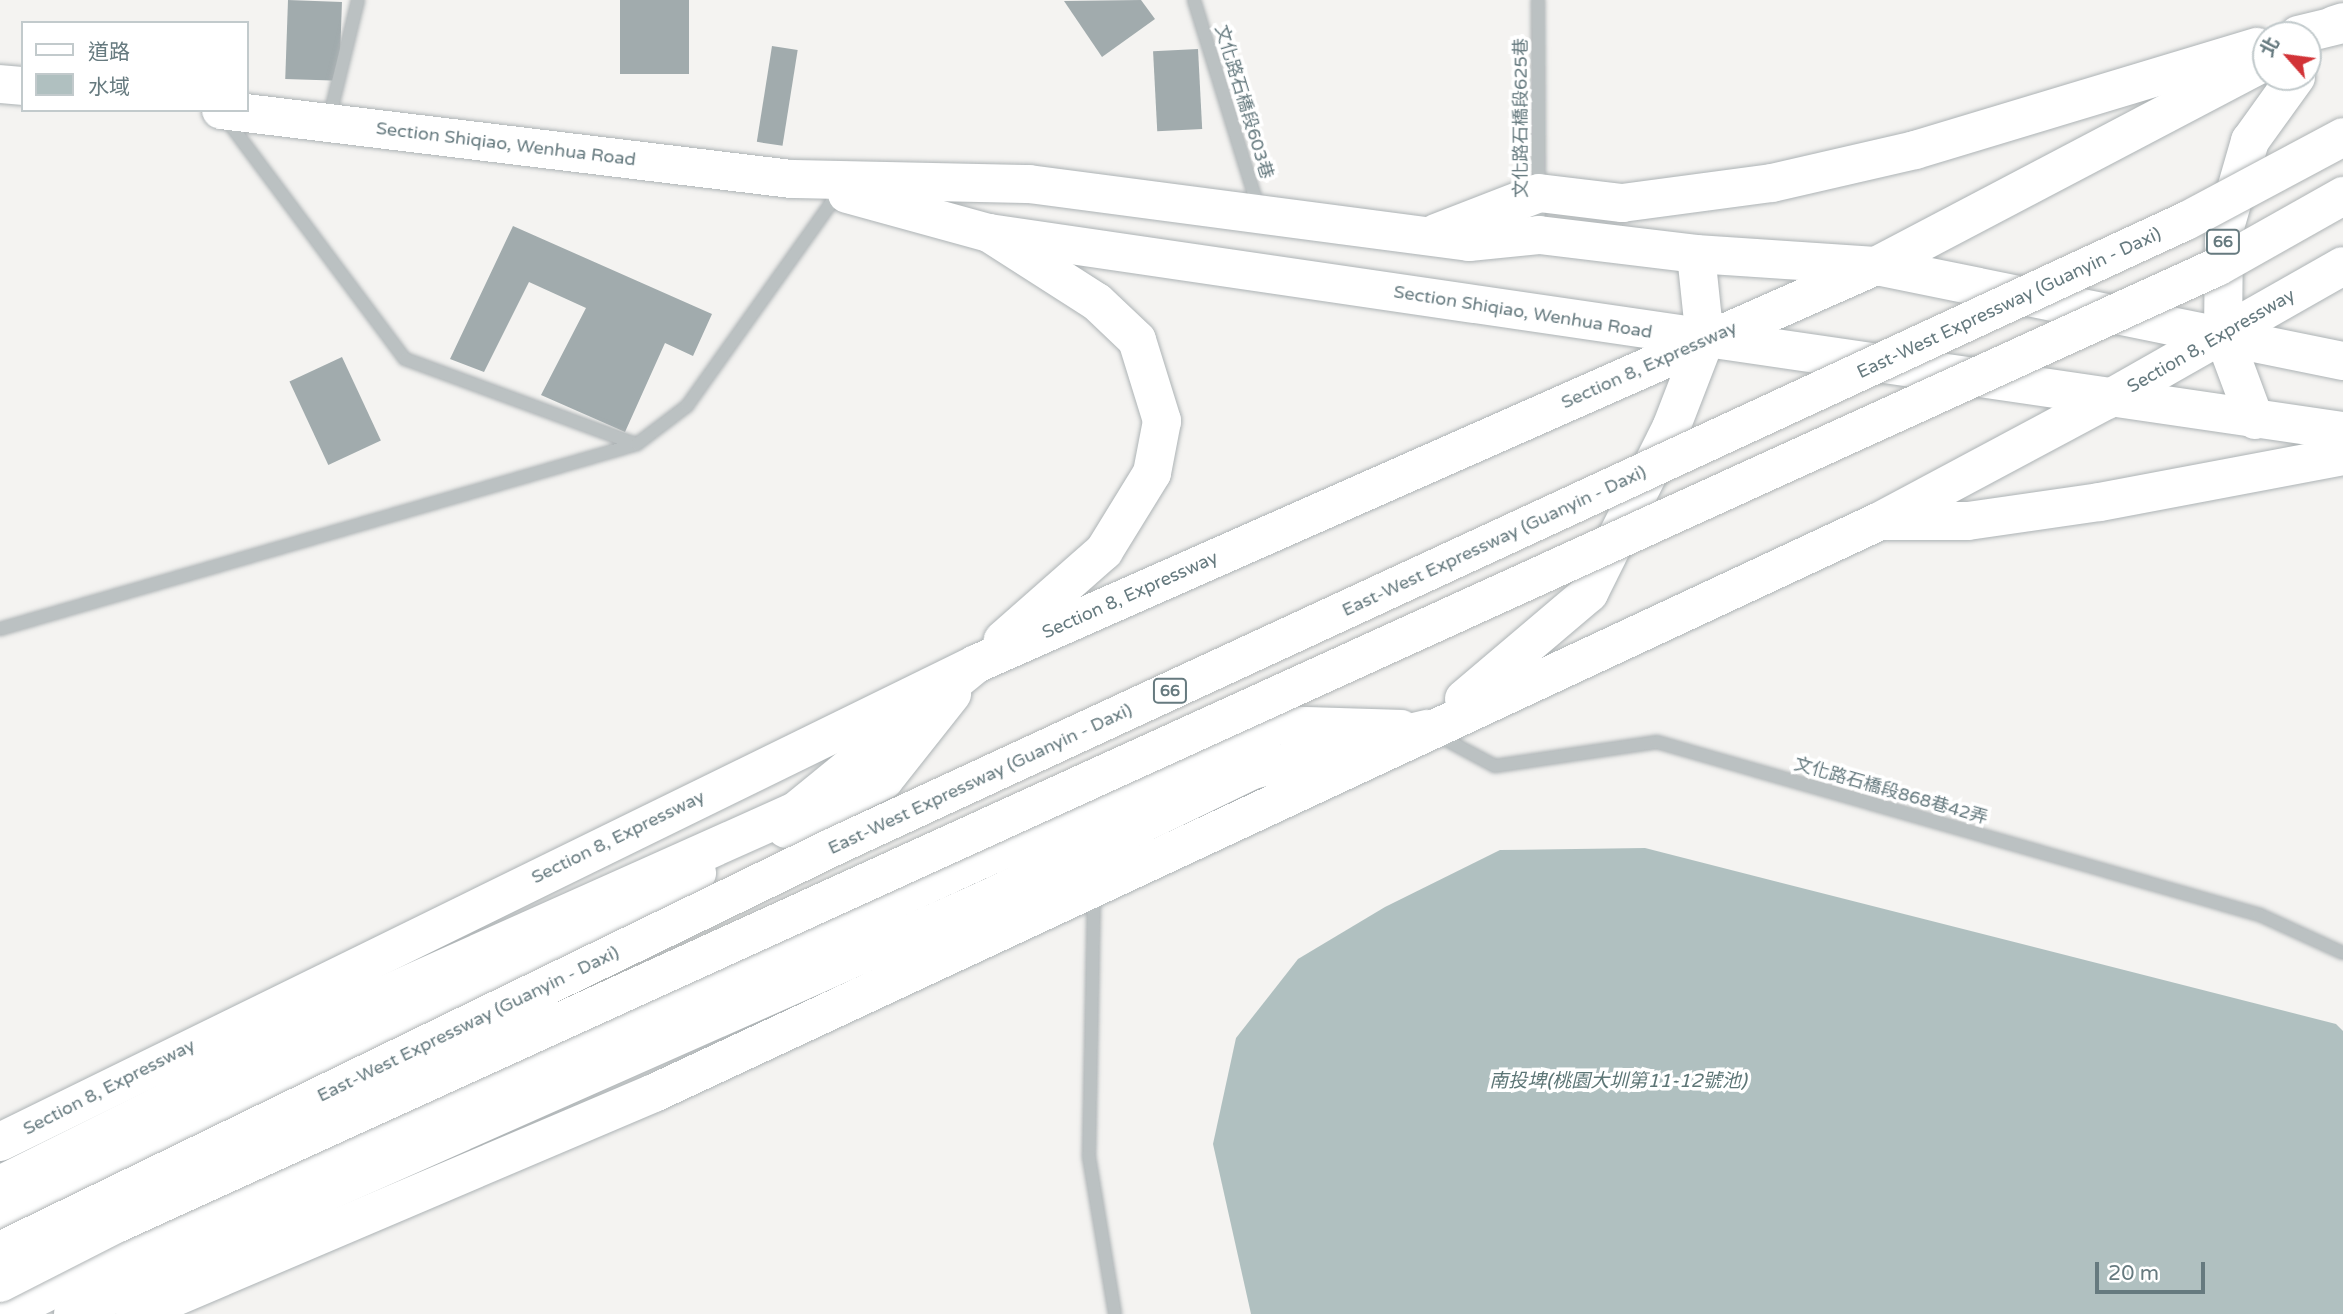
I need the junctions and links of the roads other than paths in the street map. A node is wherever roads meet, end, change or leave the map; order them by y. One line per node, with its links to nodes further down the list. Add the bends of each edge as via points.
1 (358, 0): 11 (street)
2 (1194, 0): 17 (street, 文化路石橋段603巷)
3 (1538, 0): 15 (street, 文化路石橋段625巷)
4 (2252, 48): 15 (main road, via 1915,150 1772,183 1622,203)
5 (2252, 68): 22 (main road, Section 8, Expressway)
6 (0, 83): 7 (main road)
7 (21, 86)
8 (2286, 91): 24 (main road, 66, via 2250,141 2224,231)
9 (222, 112): 30 (street, via 405,359)
10 (237, 112): 11 (main road, Section Shiqiao, Wenhua Road)
11 (328, 123): 13 (main road, Section Shiqiao, Wenhua Road)
12 (2343, 137): 41 (main road, East-West Expressway (Guanyin - Daxi) / 66, bridge, via 2186,222 835,846)
13 (791, 179): 14 (main road, Section Shiqiao, Wenhua Road); 17 (main road, Section Shiqiao, Wenhua Road, via 1029,184)
14 (839, 192): 18 (main road, Section Shiqiao, Wenhua Road); 30 (street, via 687,406)
15 (1539, 193): 19 (street, 文化路石橋段625巷); 20 (main road)
16 (2343, 196): 42 (main road, East-West Expressway (Guanyin - Daxi) / 66, bridge, via 2217,267 116,1224)
17 (1260, 215): 20 (main road, Section Shiqiao, Wenhua Road)
18 (989, 233): 25 (main road, Section Shiqiao, Wenhua Road); 34 (main road, via 1097,302 1137,340 1162,421 1152,473 1104,551)
19 (1539, 235): 20 (main road, Section Shiqiao, Wenhua Road, via 1469,242); 21 (main road, Section Shiqiao, Wenhua Road)
20 (1425, 237)
21 (1696, 254): 22 (main road, Section Shiqiao, Wenhua Road); 25 (main road)
22 (1876, 265): 24 (main road, Section Shiqiao, Wenhua Road); 25 (main road, Section 8, Expressway)
23 (2343, 266): 24 (main road, Section 8, Expressway)
24 (2222, 334): 26 (main road, Section Shiqiao, Wenhua Road); 27 (main road, Section 8, Expressway); 28 (main road, 66)
25 (1705, 340): 27 (main road, Section Shiqiao, Wenhua Road); 34 (main road, Section 8, Expressway); 35 (main road, via 1671,428 1589,593)
26 (2343, 361)
27 (2107, 400): 28 (main road, Section Shiqiao, Wenhua Road); 32 (main road, Section 8, Expressway)
28 (2255, 420): 29 (main road, Section Shiqiao, Wenhua Road)
29 (2343, 431)
30 (637, 444): 33 (street)
31 (2343, 456): 32 (main road, via 2100,502 1968,521)
32 (1880, 521): 35 (main road, Section 8, Expressway)
33 (0, 629)
34 (976, 664): 38 (main road, Section 8, Expressway); 39 (main road, via 797,810 353,1009); 40 (main road, via 884,779)
35 (1427, 729): 36 (main road, Section 8, Expressway); 37 (street, 文化路石橋段868巷42弄, via 1495,766 1657,742 2259,915); 43 (main road, via 1278,725 231,1201); 44 (main road, via 1253,770 987,899 241,1230)
36 (1094, 886): 45 (main road, Section 8, Expressway, via 654,1093); 46 (street, via 1097,920 1089,1157)
37 (2343, 953)
38 (0, 1142)
39 (0, 1185)
40 (0, 1223)
41 (0, 1251)
42 (0, 1283)
43 (4, 1314)
44 (73, 1314)
45 (135, 1314)
46 (1115, 1314)

